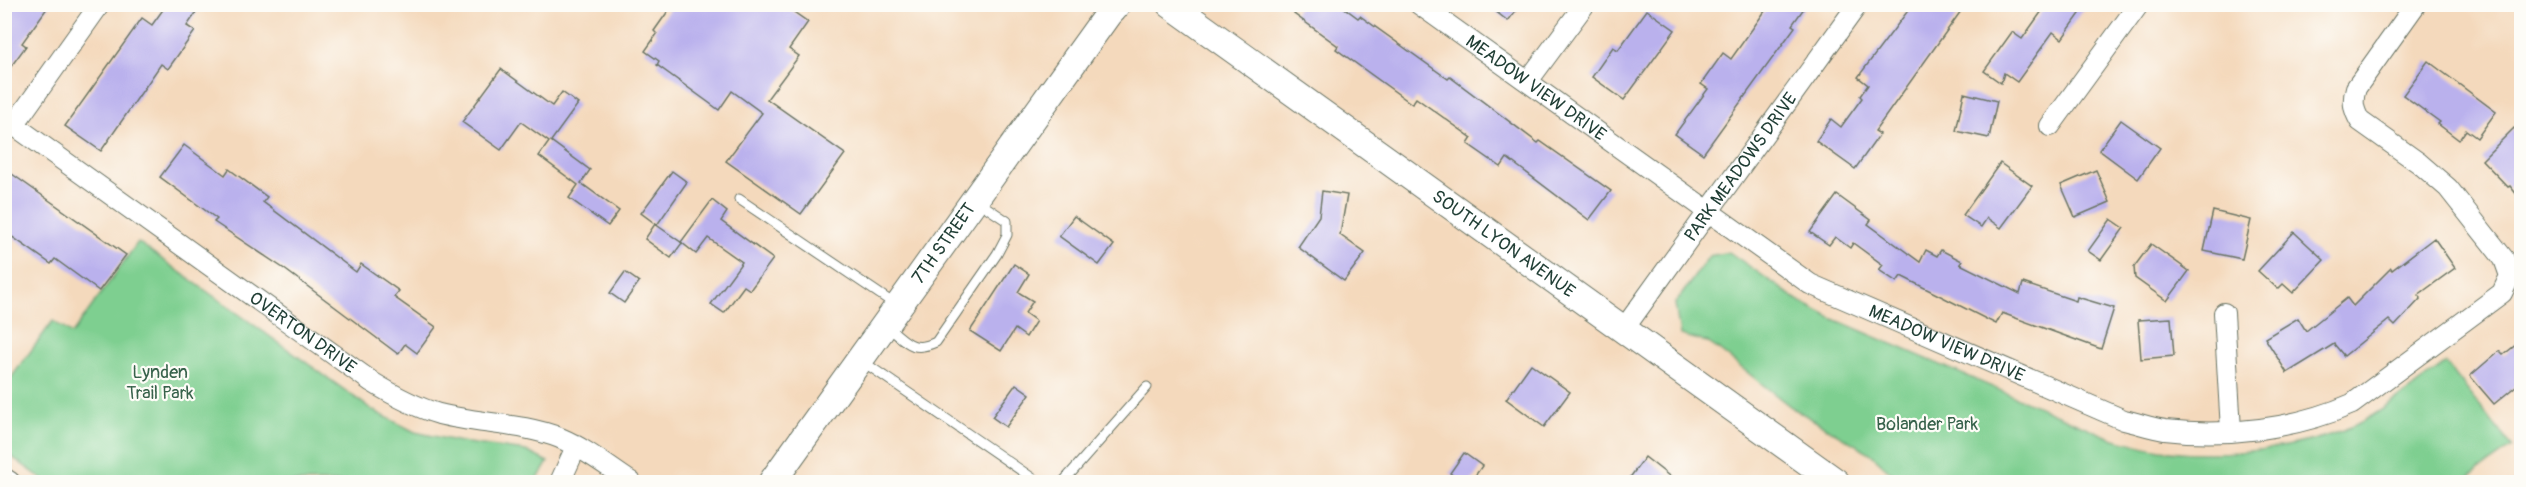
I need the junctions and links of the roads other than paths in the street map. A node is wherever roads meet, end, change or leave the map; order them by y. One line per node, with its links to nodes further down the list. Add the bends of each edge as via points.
1 (100, 4): 10 (street)
2 (1117, 4): 13 (street, 7TH STREET)
3 (1170, 4): 17 (street, SOUTH LYON AVENUE)
4 (1419, 4): 9 (street, MEADOW VIEW DRIVE)
5 (1585, 4): 9 (street)
6 (1858, 4): 14 (street, PARK MEADOWS DRIVE)
7 (2139, 4): 11 (street)
8 (2416, 4): 20 (street, MEADOW VIEW DRIVE, via 2356,88 2353,105 2360,121 2448,188 2504,259 2510,276 2502,293 2352,404 2329,414 2274,427)
9 (1528, 81): 14 (street, MEADOW VIEW DRIVE)
10 (9, 122): 21 (street, OVERTON DRIVE, via 404,401 436,413 530,429)
11 (2050, 126)
12 (739, 199): 16 (lane)
13 (975, 200): 16 (street, 7TH STREET); 16 (lane, via 1007,221 1006,235 936,342 923,348 910,345)
14 (1708, 212): 17 (street, PARK MEADOWS DRIVE); 20 (street, MEADOW VIEW DRIVE, via 1810,284 2124,420 2194,432)
15 (2224, 314): 20 (street)
16 (891, 316): 18 (street, 7TH STREET)
17 (1623, 330): 29 (street, SOUTH LYON AVENUE)
18 (860, 360): 26 (street, 7TH STREET); 27 (lane)
19 (1147, 387): 28 (lane)
20 (2231, 430)
21 (576, 447): 24 (street); 25 (street, OVERTON DRIVE)
22 (4, 478): 23 (street)
23 (10, 483)
24 (560, 483)
25 (631, 483)
26 (771, 483)
27 (1038, 483)
28 (1063, 483)
29 (1836, 483)

